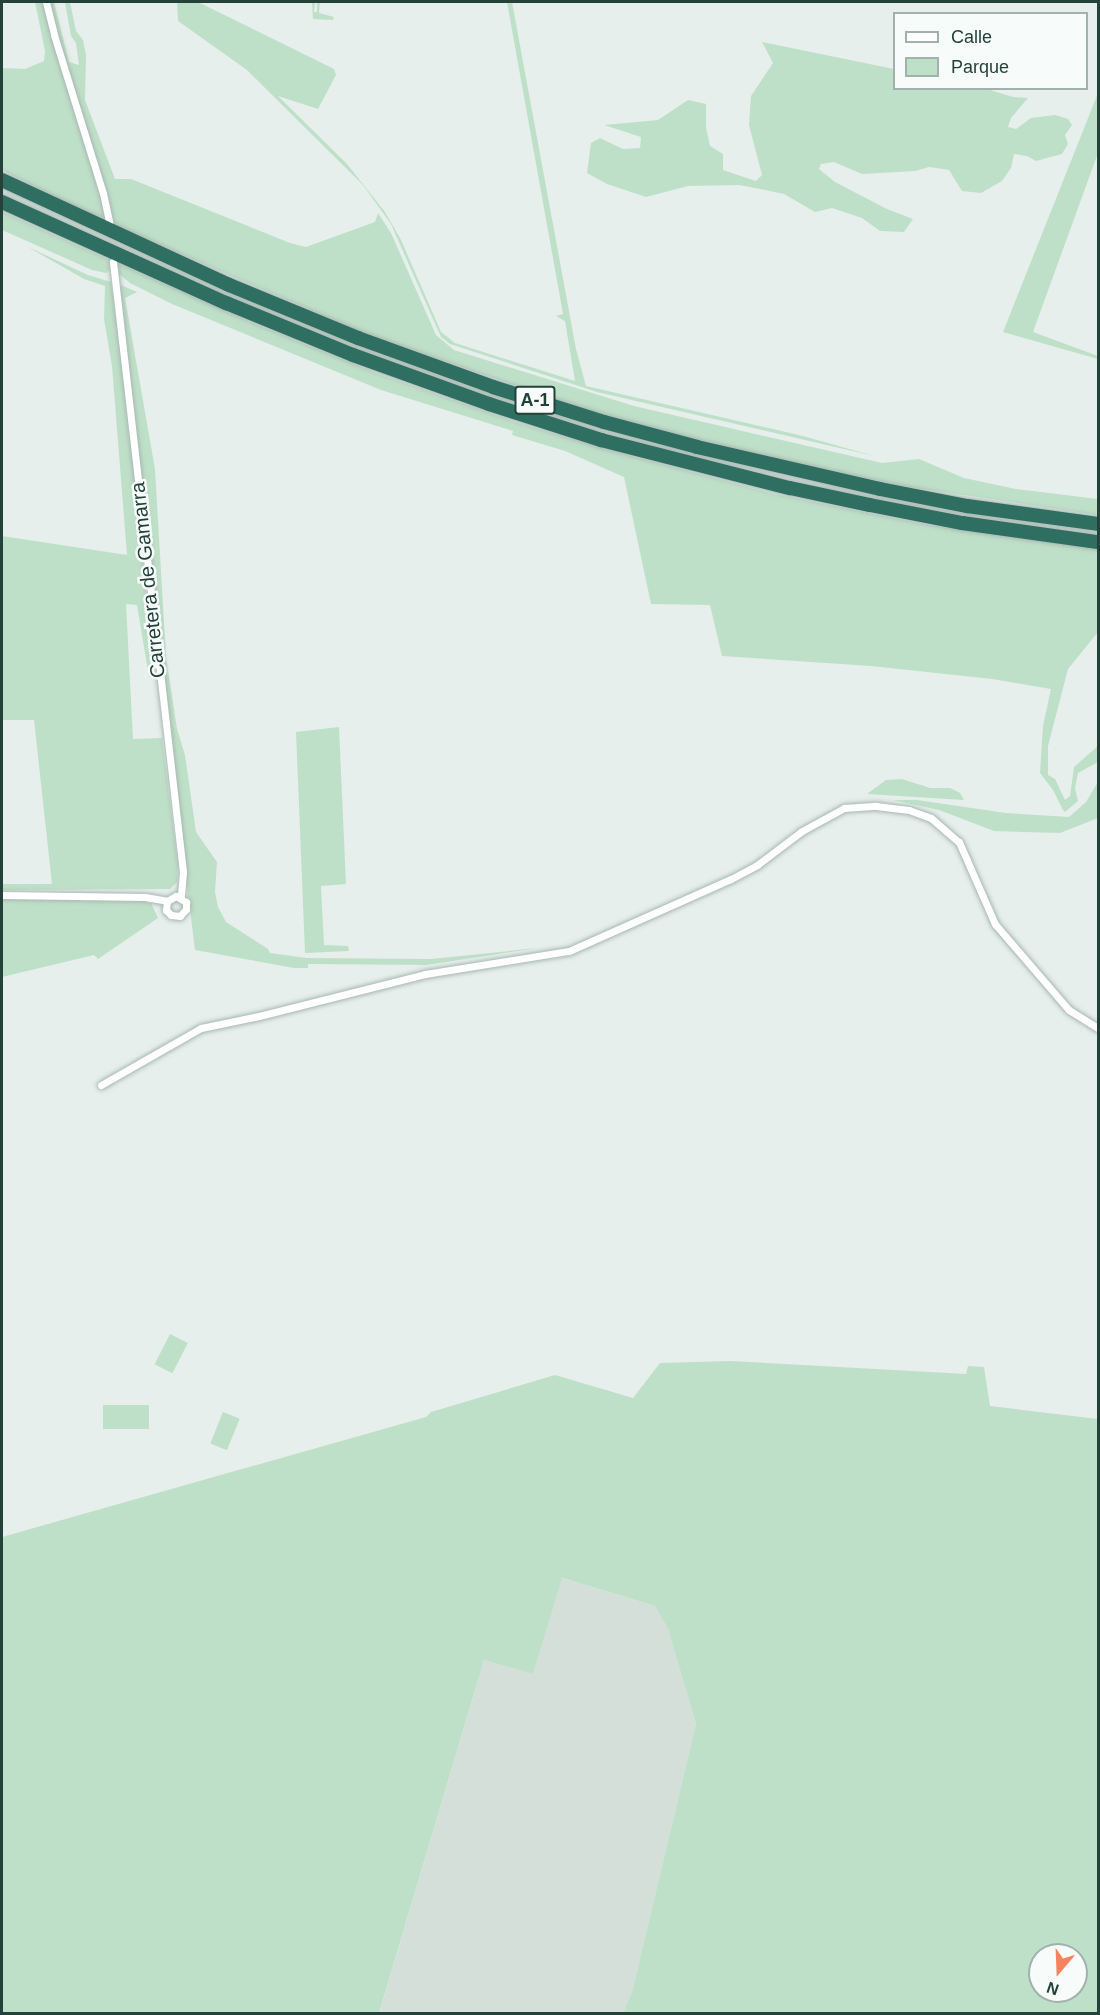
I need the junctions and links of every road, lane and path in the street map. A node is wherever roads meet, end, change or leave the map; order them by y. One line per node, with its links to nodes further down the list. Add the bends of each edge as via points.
1 (46, 2): 4 (street)
2 (2, 180): 6 (highway, A-1, via 229,285 347,334 593,419 880,489)
3 (2, 202): 7 (highway, A-1, via 226,303 353,355 601,440 870,505 962,523)
4 (109, 222)
5 (113, 262): 11 (street, Carretera de Gamarra, via 183,872)
6 (1098, 524)
7 (1098, 542)
8 (728, 880): 9 (street); 13 (street); 15 (street, via 844,808 876,806 909,810 931,818 959,842 995,924 1069,1010)
9 (733, 889)
10 (2, 895): 12 (street, via 145,897)
11 (182, 897): 12 (street); 12 (street, via 186,909 180,916 166,910)
12 (167, 901)
13 (663, 908): 14 (street); 16 (street, via 551,956 425,974 201,1028)
14 (668, 916)
15 (1098, 1028)
16 (101, 1085)

